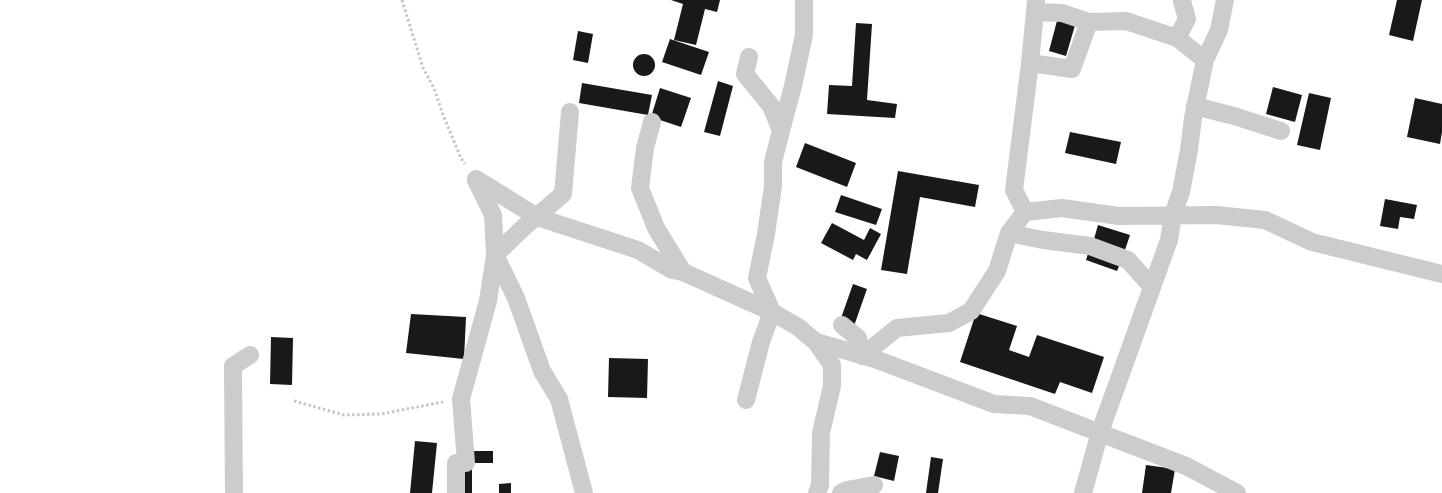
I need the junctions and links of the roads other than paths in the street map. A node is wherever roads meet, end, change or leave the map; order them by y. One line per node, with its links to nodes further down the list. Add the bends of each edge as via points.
1 (804, 0): 13 (street, via 804,35)
2 (1225, 0): 8 (street, via 1219,30)
3 (1182, 1): 6 (street, via 1187,19)
4 (1036, 6): 5 (street); 9 (street)
5 (1089, 22): 6 (street, via 1126,21); 9 (street, via 1072,69)
6 (1177, 38): 8 (street)
7 (749, 57): 13 (street, via 745,74 771,106)
8 (1205, 60): 10 (street)
9 (1030, 62): 15 (street, via 1014,190)
10 (1195, 106): 14 (street); 16 (street)
11 (570, 112): 17 (street, via 563,194)
12 (652, 122): 20 (street, via 640,188 656,228)
13 (781, 131): 23 (street, via 773,162 766,234 757,278)
14 (1281, 131)
15 (1025, 212): 16 (street, via 1062,208 1119,216); 18 (street)
16 (1174, 215): 21 (street, via 1265,220 1312,242); 22 (street, via 1169,240)
17 (537, 217): 19 (street); 19 (street, via 476,179 493,215); 20 (street, via 612,240 638,250 672,270)
18 (1009, 233): 22 (street, via 1090,246 1128,260); 27 (street, via 997,271 971,310 950,323 897,328)
19 (495, 255): 32 (street, via 488,301 461,399 466,463 456,463); 33 (street, via 516,298 542,371 559,399)
20 (683, 272): 23 (street)
21 (1442, 274)
22 (1152, 287): 29 (street)
23 (772, 312): 25 (street); 28 (street)
24 (842, 325): 27 (street, via 858,338)
25 (816, 342): 27 (street); 34 (street, via 832,364 832,386 820,433 820,485)
26 (250, 355): 31 (street, via 233,366)
27 (862, 356): 29 (street, via 994,404 1030,406)
28 (746, 400)
29 (1100, 432): 36 (street); 37 (street, via 1186,466)
30 (874, 485): 35 (street)
31 (234, 493)
32 (456, 493)
33 (584, 493)
34 (817, 493)
35 (842, 493)
36 (1083, 493)
37 (1237, 493)

